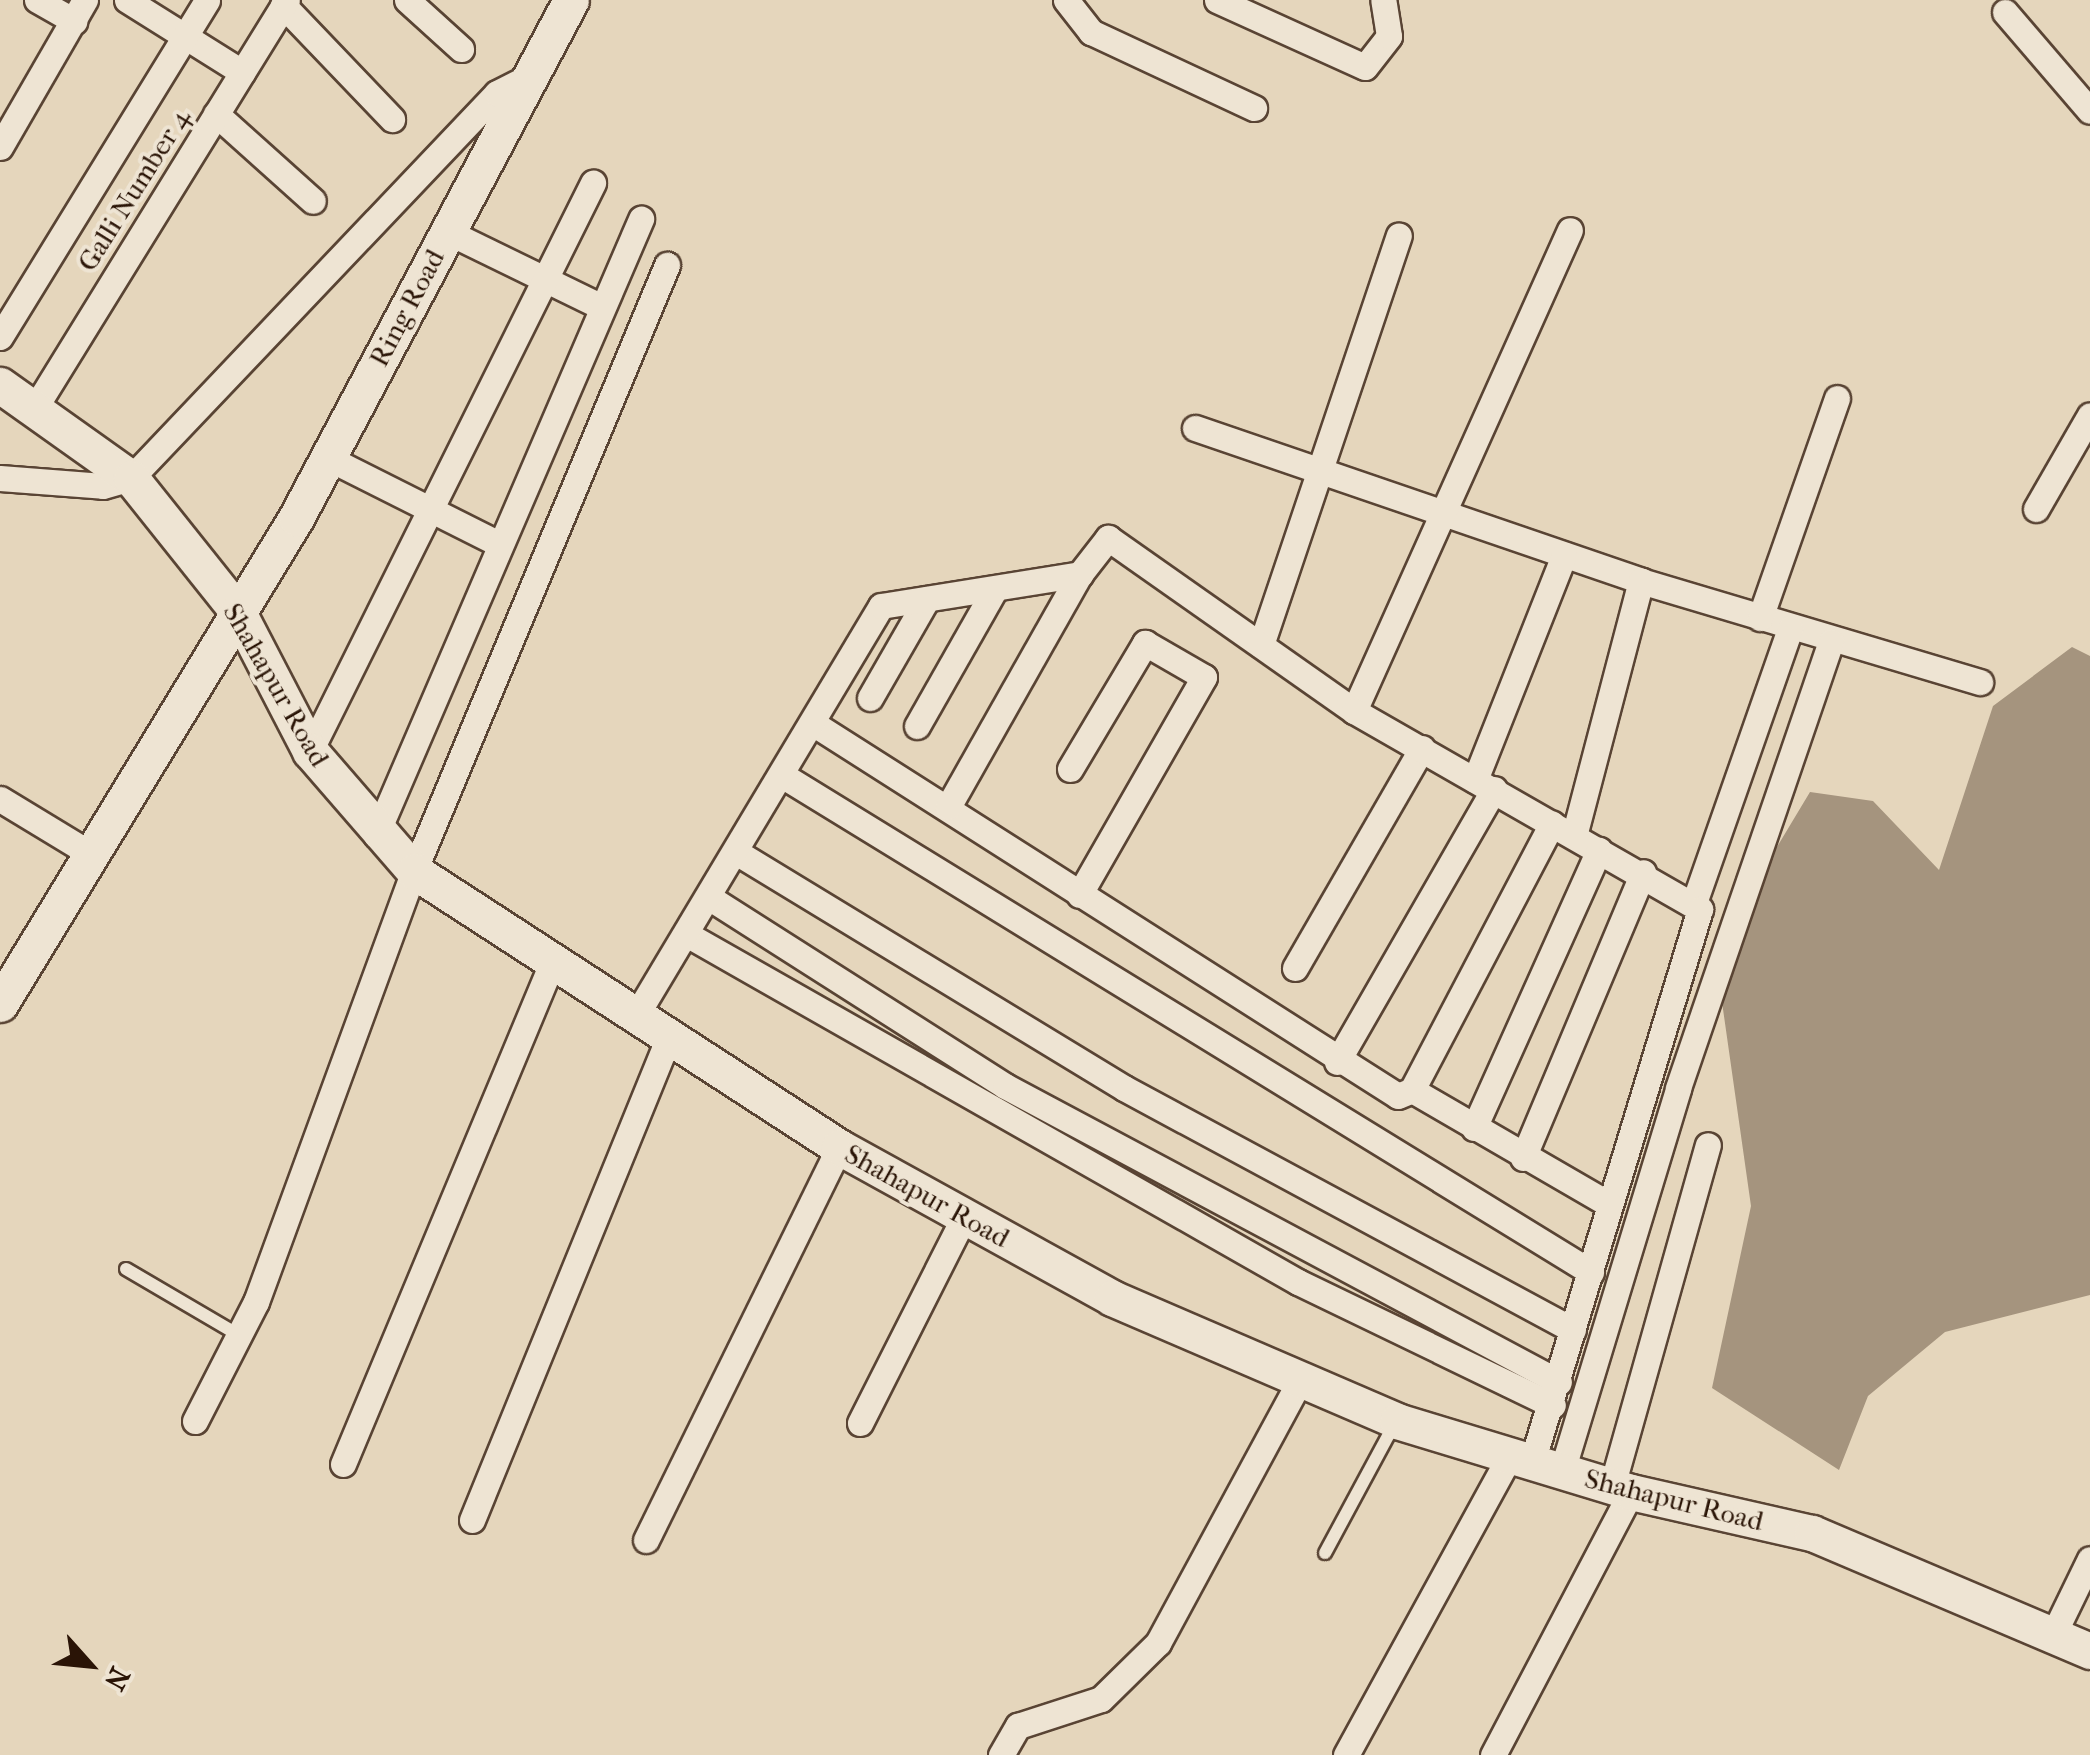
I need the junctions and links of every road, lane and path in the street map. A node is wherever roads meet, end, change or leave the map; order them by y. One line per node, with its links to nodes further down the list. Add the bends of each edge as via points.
1 (38, 0): 10 (street)
2 (127, 0): 12 (street)
3 (207, 0): 12 (street)
4 (407, 0): 13 (street)
5 (571, 0): 15 (main road, Ring Road)
6 (1066, 0): 16 (street, via 1091,32)
7 (1217, 0): 8 (street, via 1366,67 1389,36)
8 (1383, 0)
9 (285, 3): 14 (street, Galli Number 4); 19 (street)
10 (79, 10): 20 (street)
11 (2005, 12): 17 (street)
12 (185, 35): 14 (street); 30 (street)
13 (461, 49)
14 (242, 72): 18 (street, Galli Number 4)
15 (530, 76): 25 (main road, Ring Road); 39 (street, via 497,93)
16 (1254, 108)
17 (2090, 111)
18 (216, 114): 22 (street); 33 (street, Galli Number 4)
19 (392, 119)
20 (0, 147)
21 (594, 183): 28 (street)
22 (313, 201)
23 (642, 219): 29 (street)
24 (1570, 230): 41 (street)
25 (448, 232): 28 (street); 36 (main road, Ring Road)
26 (1399, 236): 37 (street)
27 (667, 264): 71 (street)
28 (544, 282): 29 (street); 40 (street)
29 (600, 306): 43 (street)
30 (0, 337)
31 (0, 386): 33 (main road, Shahapur Road)
32 (1837, 398): 50 (street)
33 (33, 412): 39 (main road, Shahapur Road)
34 (2090, 415): 42 (street)
35 (1195, 428): 37 (street)
36 (328, 458): 40 (street); 49 (main road, Ring Road)
37 (1319, 472): 41 (street); 53 (street)
38 (0, 478): 39 (street, via 102,486)
39 (131, 478): 49 (main road, Shahapur Road)
40 (428, 508): 43 (street); 60 (street)
41 (1444, 508): 44 (street); 56 (street)
42 (2036, 509)
43 (499, 544): 67 (street)
44 (1564, 555): 46 (street); 63 (street)
45 (1080, 574): 47 (street); 53 (street, via 1108,538); 65 (street)
46 (1641, 581): 50 (street); 66 (street)
47 (993, 592): 48 (street); 58 (street)
48 (927, 599): 55 (street); 57 (street, via 881,606 860,629)
49 (238, 612): 60 (main road, Shahapur Road); 69 (main road, Ring Road)
50 (1760, 618): 51 (street)
51 (1790, 628): 52 (street); 75 (street)
52 (1831, 641): 54 (street); 99 (street, via 1678,1088)
53 (1261, 645): 56 (street)
54 (1980, 682)
55 (870, 698)
56 (1354, 711): 59 (street)
57 (814, 724): 62 (street); 65 (street)
58 (917, 726)
59 (1422, 748): 63 (street); 78 (street)
60 (310, 750): 67 (main road, Shahapur Road)
61 (1070, 770): 73 (street, via 1145,642 1204,676)
62 (785, 777): 70 (street); 91 (street)
63 (1484, 784): 66 (street); 82 (street)
64 (0, 799): 69 (street)
65 (948, 807): 73 (street)
66 (1563, 830): 68 (street); 83 (street)
67 (376, 835): 71 (main road, Shahapur Road)
68 (1600, 850): 72 (street); 84 (street)
69 (88, 852): 79 (main road, Ring Road)
70 (736, 852): 74 (street); 92 (street, via 1124,1088)
71 (414, 870): 77 (main road, Shahapur Road); 93 (street)
72 (1643, 872): 75 (street); 87 (street)
73 (1079, 895): 82 (street)
74 (710, 898): 76 (street); 95 (street, via 958,1059)
75 (1695, 900): 88 (street, via 1700,920)
76 (688, 934): 80 (street); 95 (street, via 1298,1282)
77 (554, 958): 80 (main road, Shahapur Road); 100 (street)
78 (1295, 968)
79 (0, 1004)
80 (638, 1012): 81 (main road, Shahapur Road)
81 (672, 1032): 86 (main road, Shahapur Road); 102 (street)
82 (1337, 1062): 83 (street, via 1398,1096)
83 (1412, 1090): 84 (street)
84 (1474, 1128): 87 (street)
85 (1708, 1144): 101 (street)
86 (839, 1147): 89 (main road, Shahapur Road); 103 (street)
87 (1523, 1158): 88 (street)
88 (1610, 1204): 91 (street)
89 (964, 1217): 94 (main road, Shahapur Road, via 1112,1298); 98 (street)
90 (126, 1269): 93 (lane)
91 (1591, 1272): 92 (street)
92 (1572, 1330): 95 (street)
93 (242, 1337): 96 (street)
94 (1301, 1380): 97 (main road, Shahapur Road); 108 (street, via 1158,1643 1102,1698 1018,1726)
95 (1556, 1393): 99 (street)
96 (195, 1421)
97 (1396, 1421): 99 (main road, Shahapur Road); 104 (lane)
98 (860, 1424)
99 (1535, 1463): 101 (main road, Shahapur Road); 109 (street)
100 (342, 1464)
101 (1621, 1489): 106 (main road, Shahapur Road, via 1845,1544); 110 (street)
102 (472, 1520)
103 (646, 1540)
104 (1325, 1553)
105 (2090, 1559): 106 (street)
106 (2054, 1633): 107 (main road, Shahapur Road)
107 (2090, 1651)
108 (1001, 1755)
109 (1346, 1755)
110 (1493, 1755)

